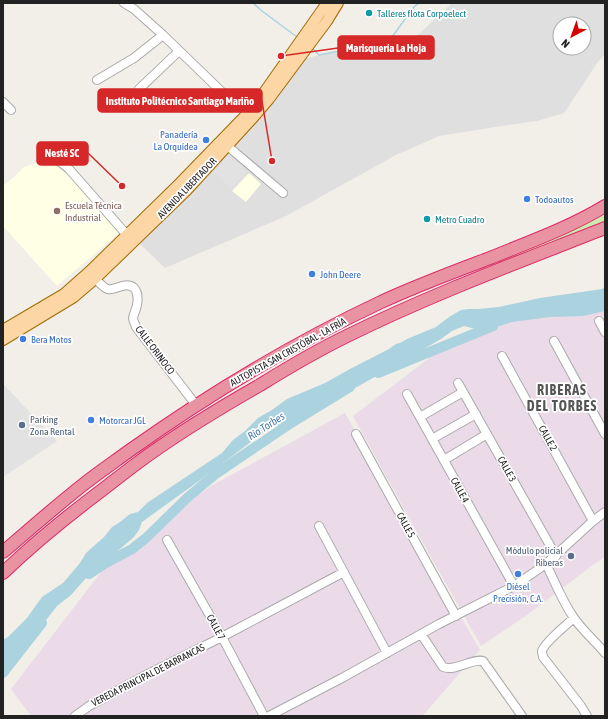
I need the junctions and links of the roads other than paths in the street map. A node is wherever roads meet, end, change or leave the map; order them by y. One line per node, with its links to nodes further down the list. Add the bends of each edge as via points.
1 (124, 3): 4 (street)
2 (327, 3): 11 (main road, AVENIDA LIBERTADOR, via 263,94)
3 (338, 3): 11 (main road, AVENIDA LIBERTADOR, via 269,99)
4 (163, 34): 5 (street); 6 (street, via 134,58)
5 (179, 51): 7 (street); 8 (street)
6 (97, 80)
7 (139, 89)
8 (223, 93)
9 (3, 102): 10 (street)
10 (11, 110)
11 (224, 143): 13 (street); 16 (main road, AVENIDA LIBERTADOR); 17 (main road, AVENIDA LIBERTADOR, via 186,190)
12 (59, 161): 16 (street)
13 (283, 193)
14 (605, 206): 27 (highway, AUTOPISTA SAN CRISTÓBAL - LA FRÍA, via 577,222 428,282 338,323)
15 (605, 228): 42 (highway, AUTOPISTA SAN CRISTÓBAL - LA FRÍA, via 507,265 412,306 296,363 179,434 137,463)
16 (127, 235): 19 (main road, AVENIDA LIBERTADOR, via 64,294)
17 (95, 279): 21 (main road, AVENIDA LIBERTADOR, via 74,297); 27 (street, CALLE ORINOCO, via 107,290 127,284 134,287 138,300 133,320 136,326)
18 (599, 321): 20 (street)
19 (3, 330)
20 (605, 332)
21 (3, 340)
22 (554, 341): 32 (street)
23 (502, 356): 36 (street, CALLE 2)
24 (458, 382): 25 (street, CALLE 3)
25 (463, 392): 28 (street, CALLE 3); 29 (street)
26 (407, 394): 29 (street, CALLE 4)
27 (196, 405): 39 (highway, AUTOPISTA SAN CRISTÓBAL - LA FRÍA, via 84,484)
28 (476, 414): 31 (street, CALLE 3); 33 (street)
29 (420, 417): 33 (street, CALLE 4)
30 (356, 434): 45 (street, CALLE 5)
31 (487, 434): 34 (street); 40 (street, CALLE 3)
32 (605, 434)
33 (432, 439): 34 (street, CALLE 4)
34 (444, 460): 44 (street, CALLE 4)
35 (605, 512): 36 (street)
36 (593, 521): 40 (street)
37 (319, 526): 43 (street)
38 (167, 540): 48 (street, CALLE 7)
39 (3, 552)
40 (556, 556): 41 (street)
41 (546, 564): 44 (street); 46 (street, via 564,604)
42 (3, 572)
43 (344, 572): 48 (street, VEREDA PRINCIPAL DE BARRANCAS); 49 (street)
44 (514, 586): 45 (street)
45 (456, 616): 47 (street)
46 (574, 618): 50 (street); 55 (street, via 553,636 542,652 543,657)
47 (421, 634): 49 (street); 54 (street, via 442,667 446,669 483,661)
48 (222, 637): 51 (street, VEREDA PRINCIPAL DE BARRANCAS, via 148,674); 52 (street, CALLE 7)
49 (387, 653): 53 (street)
50 (605, 653)
51 (75, 716)
52 (264, 716)
53 (270, 716)
54 (522, 716)
55 (587, 716)

